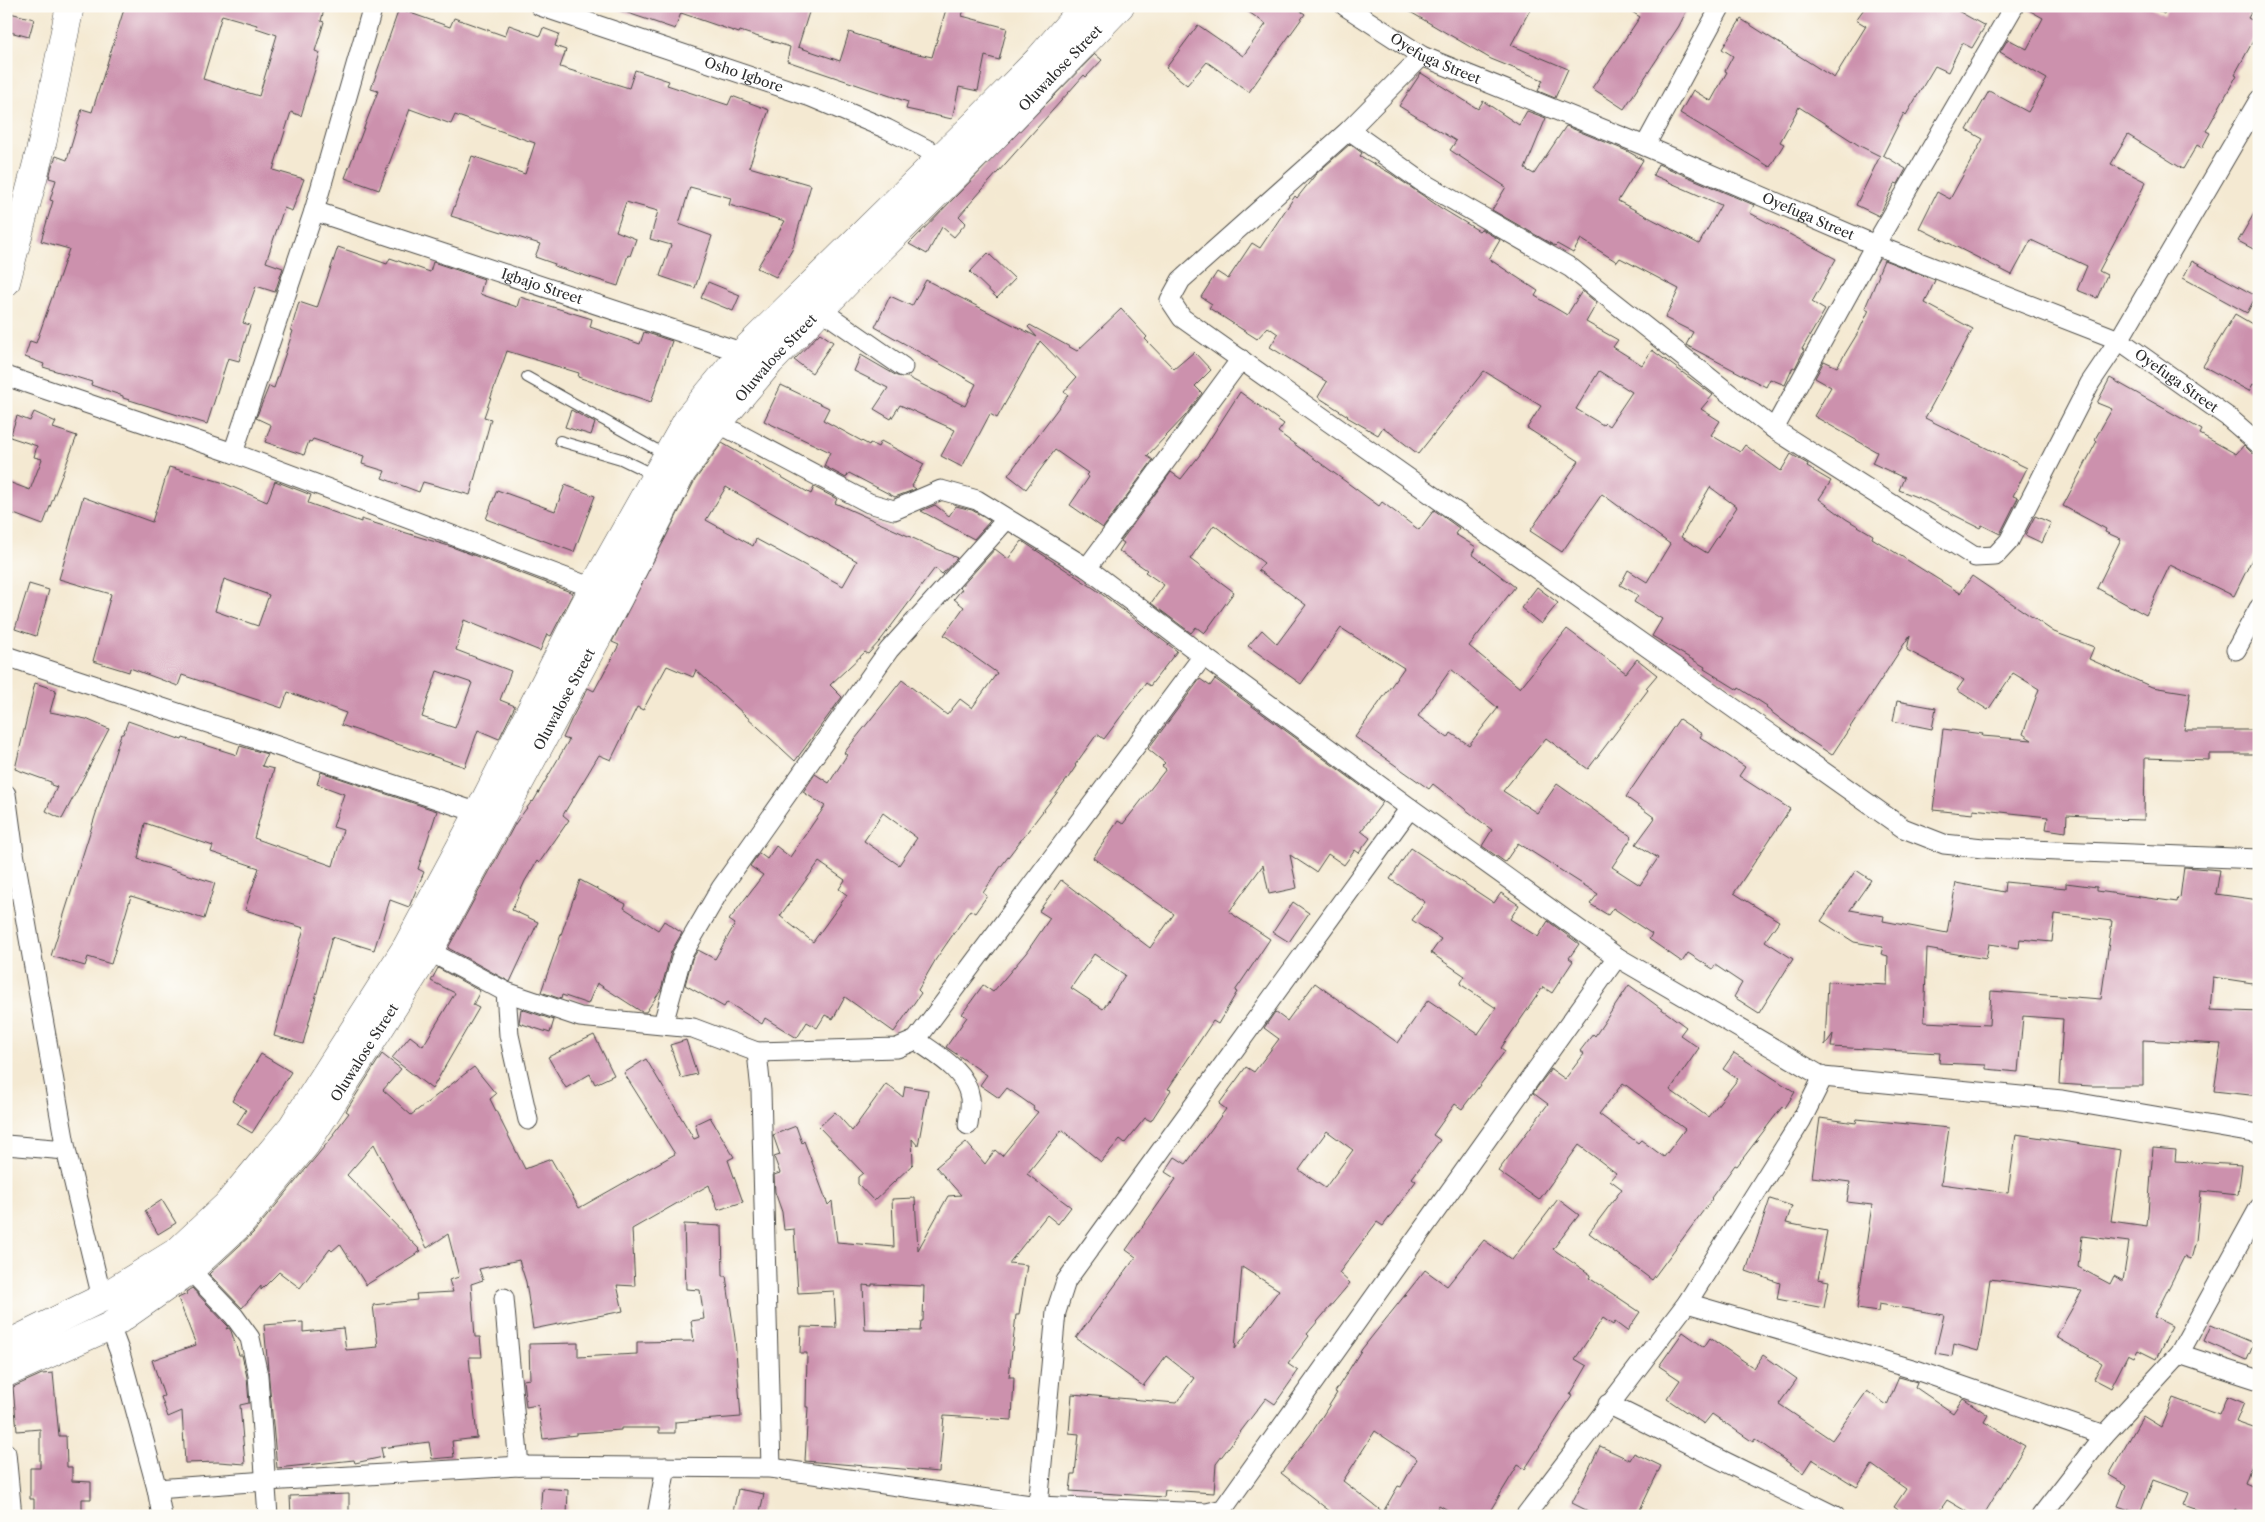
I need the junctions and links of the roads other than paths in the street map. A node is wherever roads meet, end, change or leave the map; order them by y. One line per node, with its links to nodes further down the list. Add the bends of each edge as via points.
1 (70, 6): 17 (street, via 43,140)
2 (373, 6): 15 (street)
3 (540, 6): 14 (street, Osho Igbore, via 811,97 887,129)
4 (1085, 6): 12 (street, Oluwalose Street, via 1038,60)
5 (1120, 6): 12 (street, Oluwalose Street)
6 (1345, 6): 9 (street, Oyefuga Street)
7 (1721, 6): 13 (street)
8 (2014, 6): 16 (street)
9 (1422, 56): 11 (street); 13 (street, Oyefuga Street)
10 (2259, 100): 19 (street)
11 (1349, 130): 21 (street, via 1181,280 1170,300 1182,318); 27 (street, via 1425,184 1571,268)
12 (985, 131): 14 (street, Oluwalose Street); 18 (street, Oluwalose Street)
13 (1645, 146): 16 (street, Oyefuga Street)
14 (942, 157): 20 (street, Oluwalose Street)
15 (314, 211): 20 (street, Igbajo Street); 30 (street)
16 (1875, 245): 19 (street, Oyefuga Street); 27 (street)
17 (6, 282)
18 (820, 310): 22 (street, Oluwalose Street); 23 (street)
19 (2119, 340): 27 (street, via 2090,383 2009,541 1995,556 1975,557); 29 (street, Oyefuga Street, via 2228,417)
20 (742, 353): 22 (street, Igbajo Street); 31 (street, Oluwalose Street, via 689,417)
21 (1241, 359): 33 (street); 42 (street, via 1903,828 1944,844 1983,848)
22 (770, 362): 26 (street, Oluwalose Street)
23 (903, 367)
24 (6, 376): 30 (street)
25 (527, 377): 31 (lane)
26 (718, 423): 32 (street, via 869,503 894,510 941,490 977,500); 41 (street, Oluwalose Street, via 673,486 618,599)
27 (1774, 429)
28 (560, 440): 31 (lane, via 621,460)
29 (2259, 444)
30 (233, 453): 34 (street)
31 (661, 465): 34 (street, Oluwalose Street)
32 (1006, 520): 33 (street); 46 (street, via 889,650 722,888 682,955)
33 (1087, 568): 38 (street)
34 (593, 588): 41 (street, Oluwalose Street)
35 (2259, 608): 36 (street)
36 (2236, 650)
37 (6, 656): 41 (street)
38 (1203, 656): 40 (street); 47 (street)
39 (6, 794): 54 (street)
40 (1410, 808): 44 (street); 73 (street, via 1066,1282 1056,1312)
41 (489, 816): 43 (street, Oluwalose Street); 57 (street, Oluwalose Street, via 292,1127 227,1205 178,1251)
42 (2259, 859)
43 (429, 950): 45 (street); 56 (street, Oluwalose Street, via 306,1144 241,1223)
44 (1617, 957): 49 (street); 73 (street, via 1223,1509 1207,1513)
45 (506, 992): 46 (street, via 580,1017); 50 (street, via 509,1035)
46 (663, 1024): 48 (street, via 693,1028)
47 (916, 1040): 48 (street, via 897,1048); 51 (street, via 956,1069 966,1083 970,1099)
48 (757, 1052): 70 (street, via 762,1101)
49 (1823, 1076): 52 (street, via 2062,1100); 59 (street, via 1801,1121)
50 (528, 1120)
51 (968, 1125)
52 (2259, 1134)
53 (6, 1145): 54 (street)
54 (66, 1150): 57 (street)
55 (2259, 1208): 62 (street)
56 (190, 1270): 60 (street, Oluwalose Street); 71 (street, via 234,1316 250,1338 258,1375)
57 (102, 1298): 61 (street, Oluwalose Street)
58 (504, 1298): 68 (street)
59 (1687, 1303): 65 (street); 66 (street, via 1916,1370)
60 (110, 1326): 63 (street, Oluwalose Street); 72 (street)
61 (6, 1345)
62 (2179, 1354): 64 (street); 66 (street)
63 (6, 1373)
64 (2259, 1380)
65 (1608, 1404): 78 (street); 79 (street)
66 (2104, 1435): 80 (street)
67 (6, 1453): 74 (street)
68 (518, 1466): 69 (street); 71 (street)
69 (666, 1467): 70 (street); 77 (street)
70 (772, 1468): 73 (street)
71 (266, 1481): 72 (street); 76 (street)
72 (157, 1489): 75 (street)
73 (1038, 1506)
74 (12, 1516)
75 (162, 1516)
76 (268, 1516)
77 (657, 1516)
78 (1525, 1516)
79 (1836, 1516)
80 (2041, 1516)

